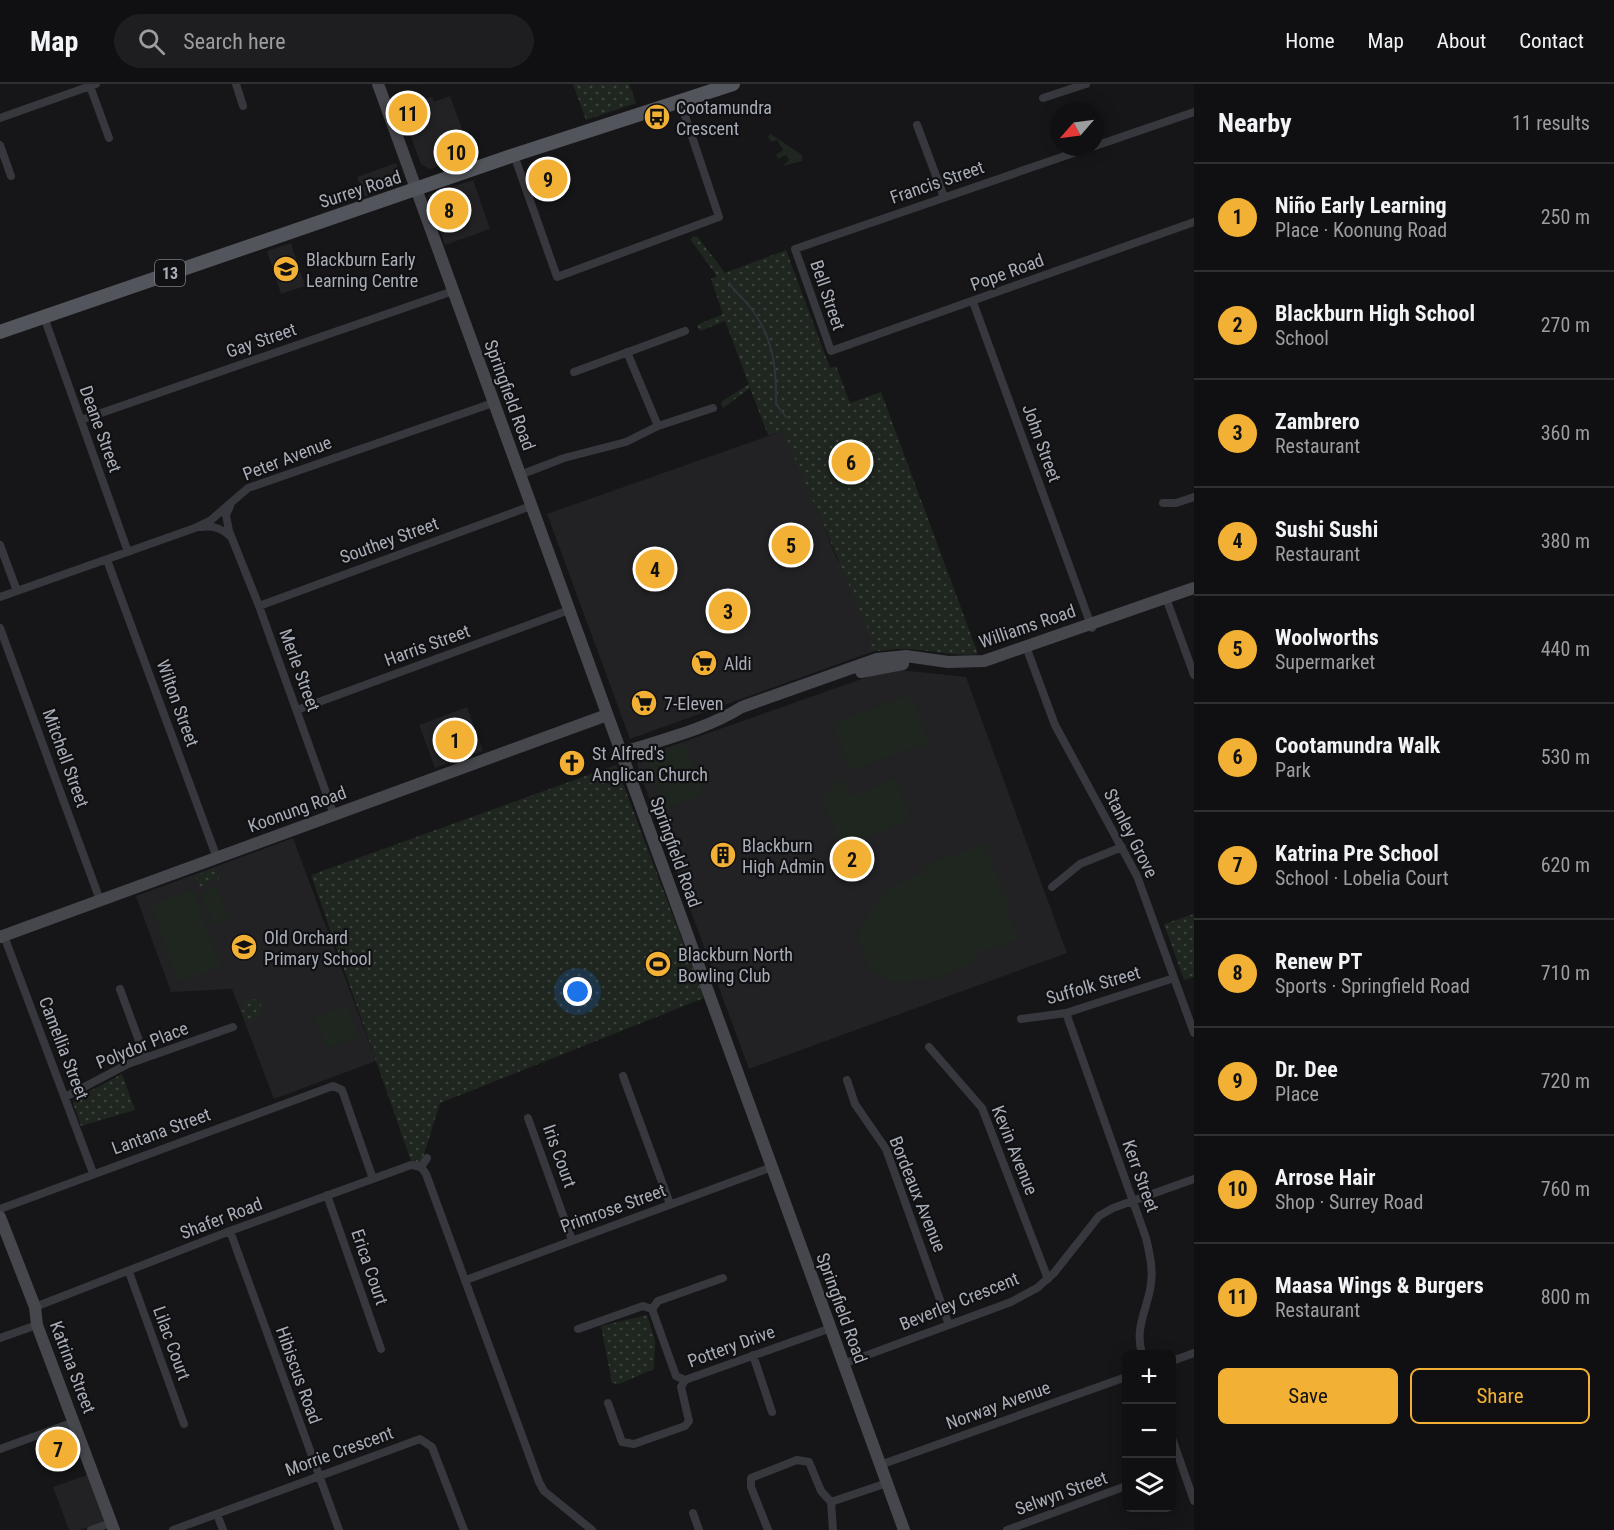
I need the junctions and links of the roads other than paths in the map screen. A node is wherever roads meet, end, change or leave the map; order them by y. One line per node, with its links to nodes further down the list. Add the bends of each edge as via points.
1 (236, 84): 8 (street)
2 (379, 84): 18 (main road, Springfield Road)
3 (733, 84): 7 (main road, Surrey Road / 13)
4 (1086, 84): 6 (street)
5 (93, 85): 10 (street); 12 (street)
6 (1043, 98)
7 (680, 101): 15 (main road, Surrey Road / 13); 15 (street, via 719,217 557,277)
8 (243, 106)
9 (1194, 112): 13 (street, Francis Street)
10 (0, 118)
11 (917, 125): 19 (street)
12 (109, 138)
13 (1104, 142)
14 (0, 145): 17 (street)
15 (514, 155): 18 (main road, Surrey Road / 13)
16 (1064, 156): 19 (street, Francis Street)
17 (11, 176)
18 (417, 189): 22 (main road, Springfield Road); 24 (main road, Surrey Road / 13)
19 (944, 197): 21 (street, Francis Street)
20 (1194, 222): 23 (street, Pope Road)
21 (795, 249): 27 (street, Bell Street)
22 (453, 291): 30 (main road, Springfield Road); 32 (street, Gay Street)
23 (972, 302): 27 (street, Pope Road); 50 (street, John Street, via 1081,596)
24 (44, 317): 26 (main road, Surrey Road / 13); 32 (street, Deane Street)
25 (685, 331): 28 (street)
26 (0, 332)
27 (831, 351)
28 (627, 352): 29 (street); 33 (street)
29 (574, 372)
30 (493, 403): 34 (main road, Springfield Road); 36 (street, Peter Avenue, via 248,488)
31 (713, 408): 33 (street)
32 (81, 420): 42 (street, Deane Street)
33 (658, 426): 34 (street, via 626,442 564,458)
34 (520, 475): 38 (main road, Springfield Road)
35 (1194, 497): 37 (street)
36 (232, 503): 39 (street, Peter Avenue); 40 (street, Merle Street, via 226,515)
37 (1164, 503)
38 (531, 506): 48 (street, Southey Street); 49 (main road, Springfield Road)
39 (195, 528): 40 (street, via 213,526); 42 (street, Peter Avenue)
40 (232, 538): 48 (street, Merle Street)
41 (0, 545): 45 (street)
42 (128, 552): 43 (street, Peter Avenue)
43 (107, 560): 45 (street, Peter Avenue); 59 (street, Wilton Street)
44 (1194, 588): 47 (main road, Williams Road)
45 (17, 591): 46 (street, Peter Avenue)
46 (0, 597)
47 (1166, 598): 50 (main road, Williams Road); 53 (street)
48 (259, 606): 54 (street, Merle Street)
49 (569, 610): 54 (street, Harris Street); 55 (main road, Springfield Road)
50 (1095, 623): 52 (main road, Williams Road)
51 (0, 628): 61 (street, Mitchell Street)
52 (1027, 649): 56 (main road, Williams Road, via 979,665 895,664 864,671); 58 (street, Stanley Grove, via 1055,725)
53 (1194, 675)
54 (297, 710): 57 (street, Merle Street)
55 (607, 715): 56 (main road, Springfield Road); 57 (main road, Koonung Road)
56 (621, 753): 77 (main road, Springfield Road)
57 (334, 815): 59 (main road, Koonung Road)
58 (1122, 847): 60 (street, via 1080,864); 63 (street, Stanley Grove, via 1137,876)
59 (217, 858): 61 (main road, Koonung Road)
60 (1052, 887)
61 (100, 900): 62 (main road, Koonung Road)
62 (2, 936): 73 (street, Camellia Street)
63 (1174, 978): 65 (street, Suffolk Street); 68 (street, Stanley Grove)
64 (120, 989): 70 (street)
65 (1066, 1013): 66 (street, Suffolk Street); 82 (street, Kerr Street)
66 (1021, 1019)
67 (233, 1027): 70 (street, Polydor Place)
68 (1194, 1033)
69 (929, 1047): 90 (street, Kevin Avenue, via 982,1108)
70 (145, 1057): 73 (street, Polydor Place)
71 (623, 1076): 83 (street)
72 (847, 1080): 95 (street, Bordeaux Avenue, via 855,1104 886,1149)
73 (65, 1097): 78 (street, Camellia Street)
74 (528, 1118): 87 (street, Iris Court)
75 (427, 1158): 76 (street)
76 (421, 1167): 79 (street, Shafer Road, via 411,1165); 91 (street)
77 (772, 1167): 83 (street, Primrose Street); 96 (main road, Springfield Road)
78 (93, 1173): 79 (street, Lantana Street, via 333,1086 342,1090); 84 (street, Lantana Street)
79 (373, 1179): 81 (street, Shafer Road)
80 (1194, 1179): 82 (street, Beverley Crescent)
81 (327, 1196): 86 (street, Shafer Road); 99 (street, Erica Court)
82 (1132, 1201): 90 (street, Beverley Crescent, via 1099,1216); 100 (street, Kerr Street, via 1152,1263 1151,1289 1140,1323)
83 (670, 1204): 87 (street, Primrose Street)
84 (0, 1209)
85 (1, 1224): 92 (main road, Katrina Street)
86 (230, 1231): 88 (street, Shafer Road); 114 (street, Hibiscus Road)
87 (572, 1240): 91 (street, Primrose Street)
88 (129, 1272): 92 (street, Shafer Road); 110 (street, Lilac Court)
89 (723, 1278): 93 (street, via 658,1301)
90 (1048, 1279): 95 (street, Beverley Crescent, via 1011,1302)
91 (466, 1280): 127 (street, via 539,1482 544,1491)
92 (35, 1307): 94 (main road, Katrina Street)
93 (652, 1309): 97 (street, via 643,1306); 106 (street, Pottery Drive, via 676,1376)
94 (37, 1325): 98 (street); 109 (main road, Katrina Street)
95 (948, 1325): 104 (street, Beverley Crescent)
96 (831, 1328): 102 (street, Pottery Drive); 104 (main road, Springfield Road)
97 (578, 1329)
98 (0, 1338)
99 (381, 1349)
100 (1141, 1350)
101 (1194, 1353): 103 (street)
102 (753, 1355): 106 (street, Pottery Drive); 108 (street)
103 (1176, 1360)
104 (843, 1364): 113 (main road, Springfield Road)
105 (1122, 1378): 113 (street, Norway Avenue)
106 (685, 1380): 107 (street, via 681,1387 689,1414 685,1426 634,1444 622,1442)
107 (608, 1403)
108 (772, 1412)
109 (75, 1422): 111 (street); 121 (main road, Katrina Street)
110 (184, 1424)
111 (0, 1449)
112 (1176, 1449): 117 (street)
113 (880, 1465): 115 (main road, Springfield Road)
114 (318, 1476): 120 (street, Morrie Crescent); 125 (street, Hibiscus Road); 126 (street, Morrie Crescent, via 420,1439 432,1447)
115 (887, 1483): 118 (street); 131 (main road, Springfield Road)
116 (1122, 1487): 132 (street, Selwyn Street)
117 (1194, 1501)
118 (831, 1502): 129 (street, via 821,1491 809,1462 797,1460 751,1478 750,1487); 130 (street)
119 (693, 1513): 128 (street)
120 (217, 1514): 123 (street, Morrie Crescent); 124 (street)
121 (113, 1526): 122 (street)
122 (91, 1530)
123 (173, 1530)
124 (223, 1530)
125 (339, 1530)
126 (464, 1530)
127 (592, 1530)
128 (699, 1530)
129 (768, 1530)
130 (833, 1530)
131 (904, 1530)
132 (1007, 1530)

